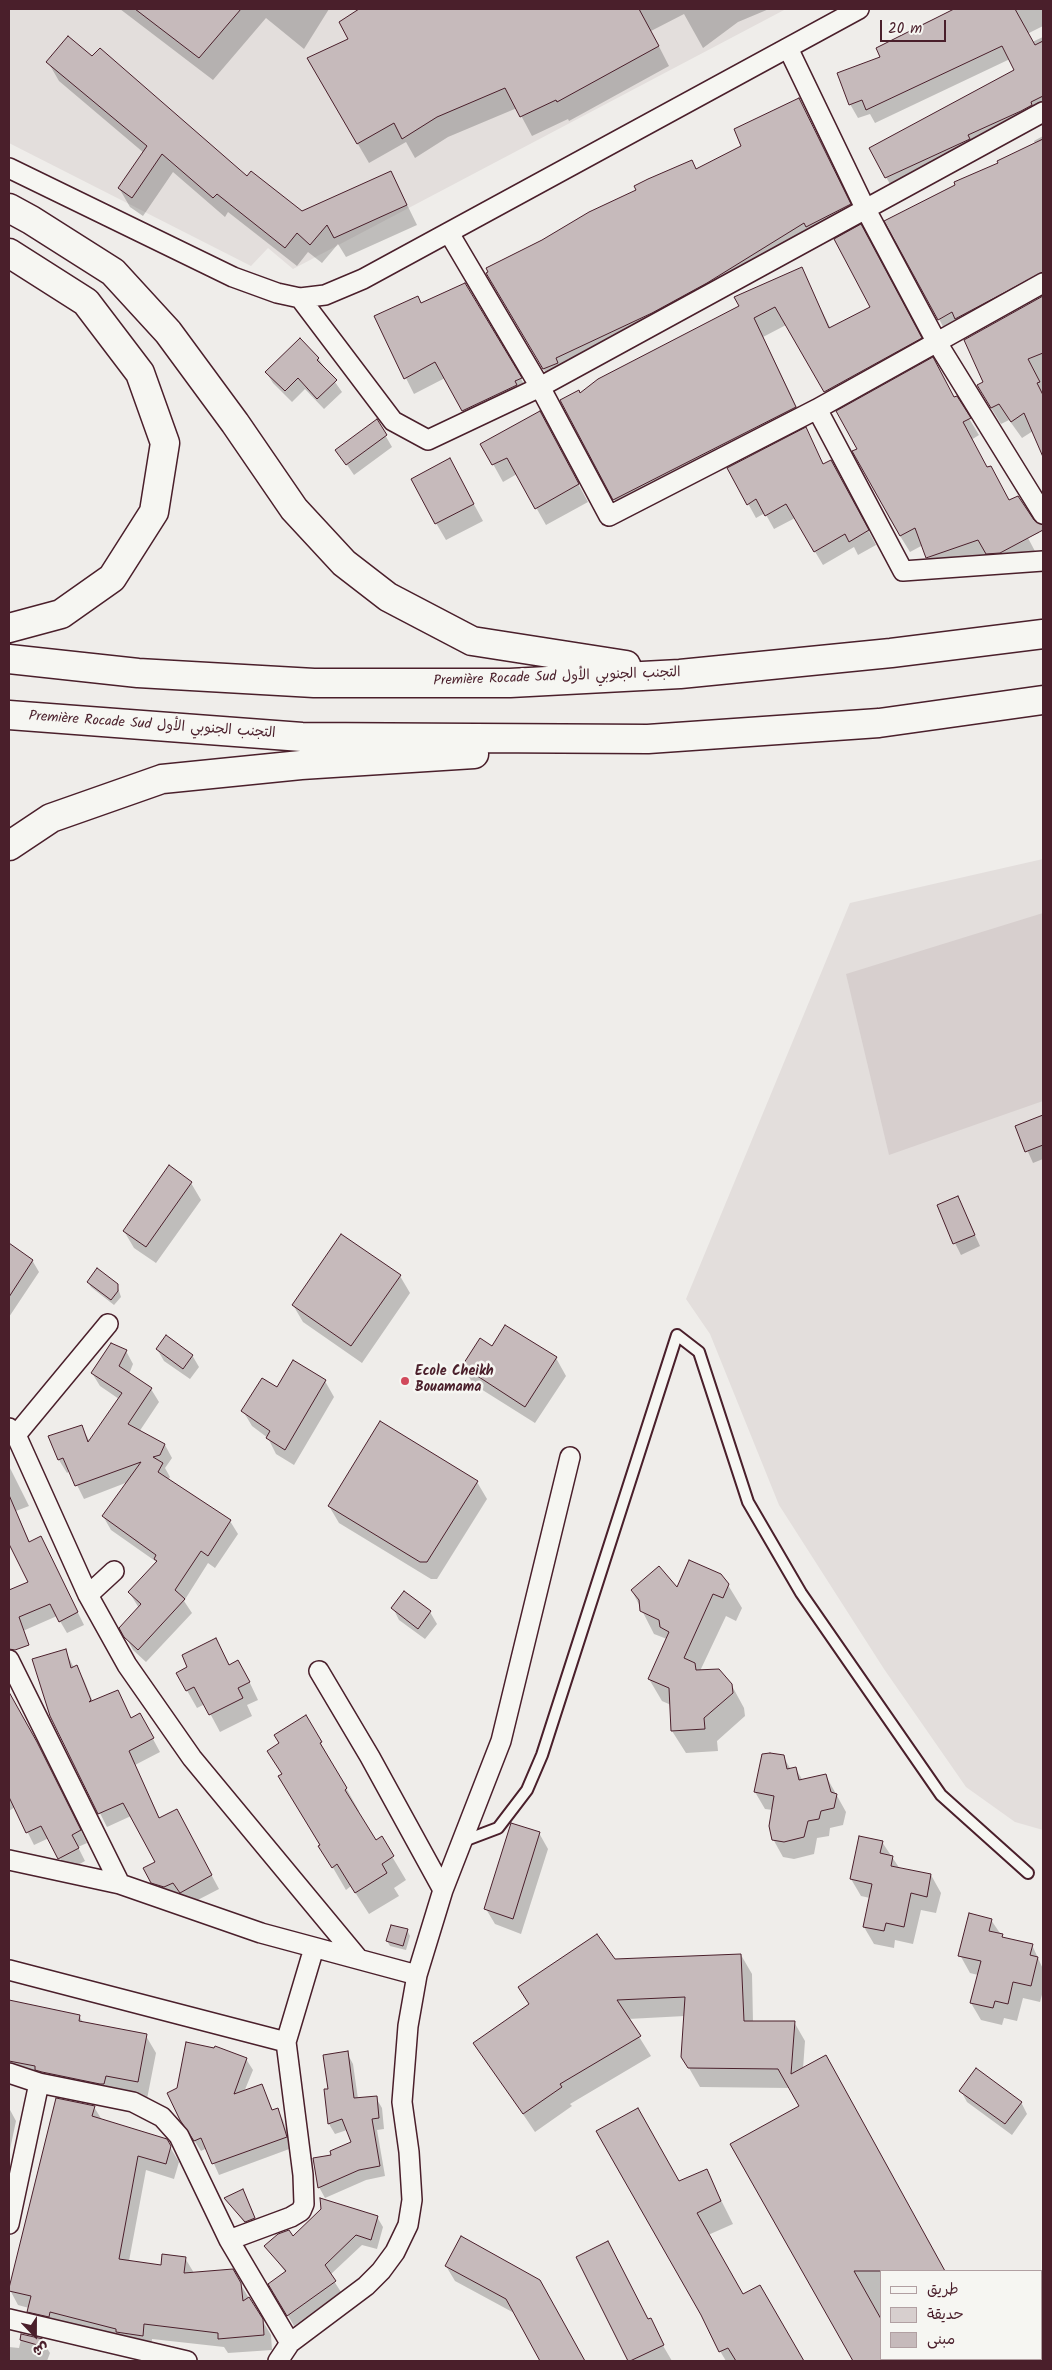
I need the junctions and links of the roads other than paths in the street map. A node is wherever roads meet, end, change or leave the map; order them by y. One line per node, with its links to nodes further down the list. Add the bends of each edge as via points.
1 (859, 9): 2 (street)
2 (788, 48): 6 (street); 7 (street)
3 (1043, 112): 6 (street)
4 (9, 168): 10 (street, via 233,277)
5 (9, 208): 19 (highway, via 113,272 168,332 294,509 344,563 388,597 472,640)
6 (865, 208): 11 (street); 12 (street)
7 (448, 233): 10 (street, via 363,279 325,295); 12 (street)
8 (9, 253): 16 (highway, via 86,302 140,373 166,443 154,512 112,578 61,614)
9 (1043, 283): 11 (street)
10 (300, 298): 12 (street, via 392,421 428,440)
11 (936, 341): 13 (street); 14 (street)
12 (540, 387): 13 (street, via 609,516)
13 (817, 409): 15 (street, via 903,571)
14 (1043, 514)
15 (1043, 561)
16 (9, 628)
17 (1043, 634): 19 (highway, Première Rocade Sud التجنب الجنوبي الأول, via 891,654)
18 (9, 659): 19 (highway, Première Rocade Sud التجنب الجنوبي الأول, via 138,673 314,683 510,683)
19 (680, 674)
20 (1043, 700): 22 (highway, Première Rocade Sud التجنب الجنوبي الأول, via 879,723)
21 (9, 715): 22 (highway, Première Rocade Sud التجنب الجنوبي الأول, via 302,737)
22 (648, 739): 23 (highway, via 444,757 301,765 162,779 51,818)
23 (9, 846)
24 (108, 1324): 25 (street)
25 (12, 1432): 28 (street)
26 (570, 1458): 31 (street, via 501,1741)
27 (114, 1571): 28 (street)
28 (88, 1595): 37 (street, via 127,1665 192,1758)
29 (9, 1660): 34 (street)
30 (319, 1671): 35 (street)
31 (460, 1842): 33 (lane, via 498,1828 527,1790 542,1755 677,1336 699,1352 748,1502 802,1593 941,1795); 35 (street)
32 (9, 1860): 34 (street)
33 (1028, 1872)
34 (120, 1884): 36 (street)
35 (443, 1890): 39 (street)
36 (314, 1948): 37 (street); 40 (street)
37 (357, 1957): 39 (street)
38 (9, 1970): 40 (street)
39 (417, 1975): 46 (street, via 408,2026 402,2102 412,2200 408,2225 382,2271)
40 (286, 2042): 44 (street, via 304,2204 291,2217)
41 (9, 2074): 42 (street)
42 (39, 2083): 43 (street); 44 (street, via 133,2102 162,2117 179,2136)
43 (9, 2224)
44 (229, 2240): 46 (street)
45 (9, 2319): 47 (street)
46 (290, 2343): 48 (street)
47 (187, 2361)
48 (278, 2361)

